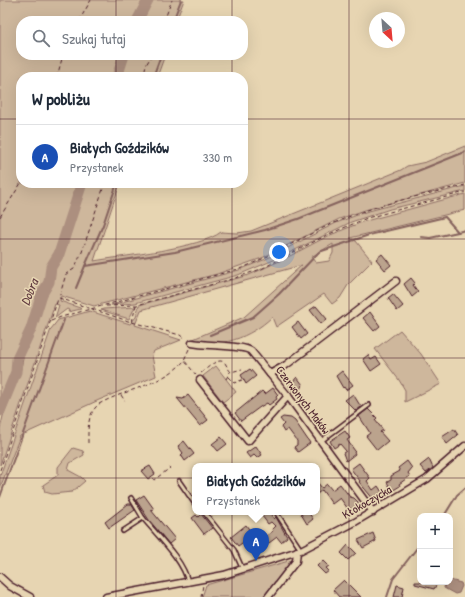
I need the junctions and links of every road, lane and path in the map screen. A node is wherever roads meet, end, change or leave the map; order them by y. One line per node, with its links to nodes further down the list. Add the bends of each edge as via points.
1 (91, 0): 3 (path)
2 (172, 0): 4 (path)
3 (82, 16)
4 (166, 16)
5 (62, 60): 7 (path)
6 (149, 60): 8 (path)
7 (58, 72)
8 (144, 72)
9 (465, 185): 17 (path, via 363,211 242,268)
10 (18, 188): 13 (path)
11 (103, 188): 15 (path, via 82,252 74,269 66,274)
12 (465, 192): 16 (path, via 367,218 254,271)
13 (0, 216)
14 (396, 281): 25 (street, via 286,365)
15 (59, 298): 18 (path); 19 (path)
16 (137, 305): 17 (path); 20 (path)
17 (103, 306): 18 (path)
18 (91, 309): 19 (path); 20 (path)
19 (51, 321): 36 (path)
20 (132, 322): 21 (path, via 180,335)
21 (192, 343): 22 (path); 25 (street, Czerwonych Maków, via 248,348)
22 (184, 360): 26 (path); 28 (path, via 176,370 164,377)
23 (242, 370): 24 (path)
24 (231, 372): 26 (path, via 225,363 220,361); 27 (path, via 227,378 236,383)
25 (270, 374): 29 (street, Czerwonych Maków)
26 (201, 376): 29 (street, via 248,440)
27 (242, 380)
28 (121, 394): 30 (path); 33 (path, via 107,399 94,408 88,424)
29 (288, 396): 32 (street, Czerwonych Maków)
30 (125, 401)
31 (369, 405): 32 (lane)
32 (320, 441): 41 (street, Czerwonych Maków)
33 (88, 443)
34 (465, 446): 41 (street, Kłokoczycka, via 427,479)
35 (170, 468): 37 (path, via 154,480)
36 (0, 470)
37 (153, 478)
38 (179, 481): 40 (lane)
39 (131, 498): 44 (lane)
40 (192, 500)
41 (373, 512): 46 (street, Kłokoczycka)
42 (206, 515): 47 (lane, via 234,550)
43 (278, 515): 46 (lane)
44 (143, 518): 45 (lane); 50 (lane, via 180,565)
45 (123, 531)
46 (299, 550): 47 (street, Kłokoczycka); 54 (street, via 296,561)
47 (243, 570): 49 (street, Kłokoczycka)
48 (0, 577): 51 (street)
49 (204, 580): 50 (street, Kłokoczycka); 53 (path)
50 (188, 583): 52 (street, Kłokoczycka)
51 (30, 597)
52 (106, 597)
53 (201, 597)
54 (268, 597)

